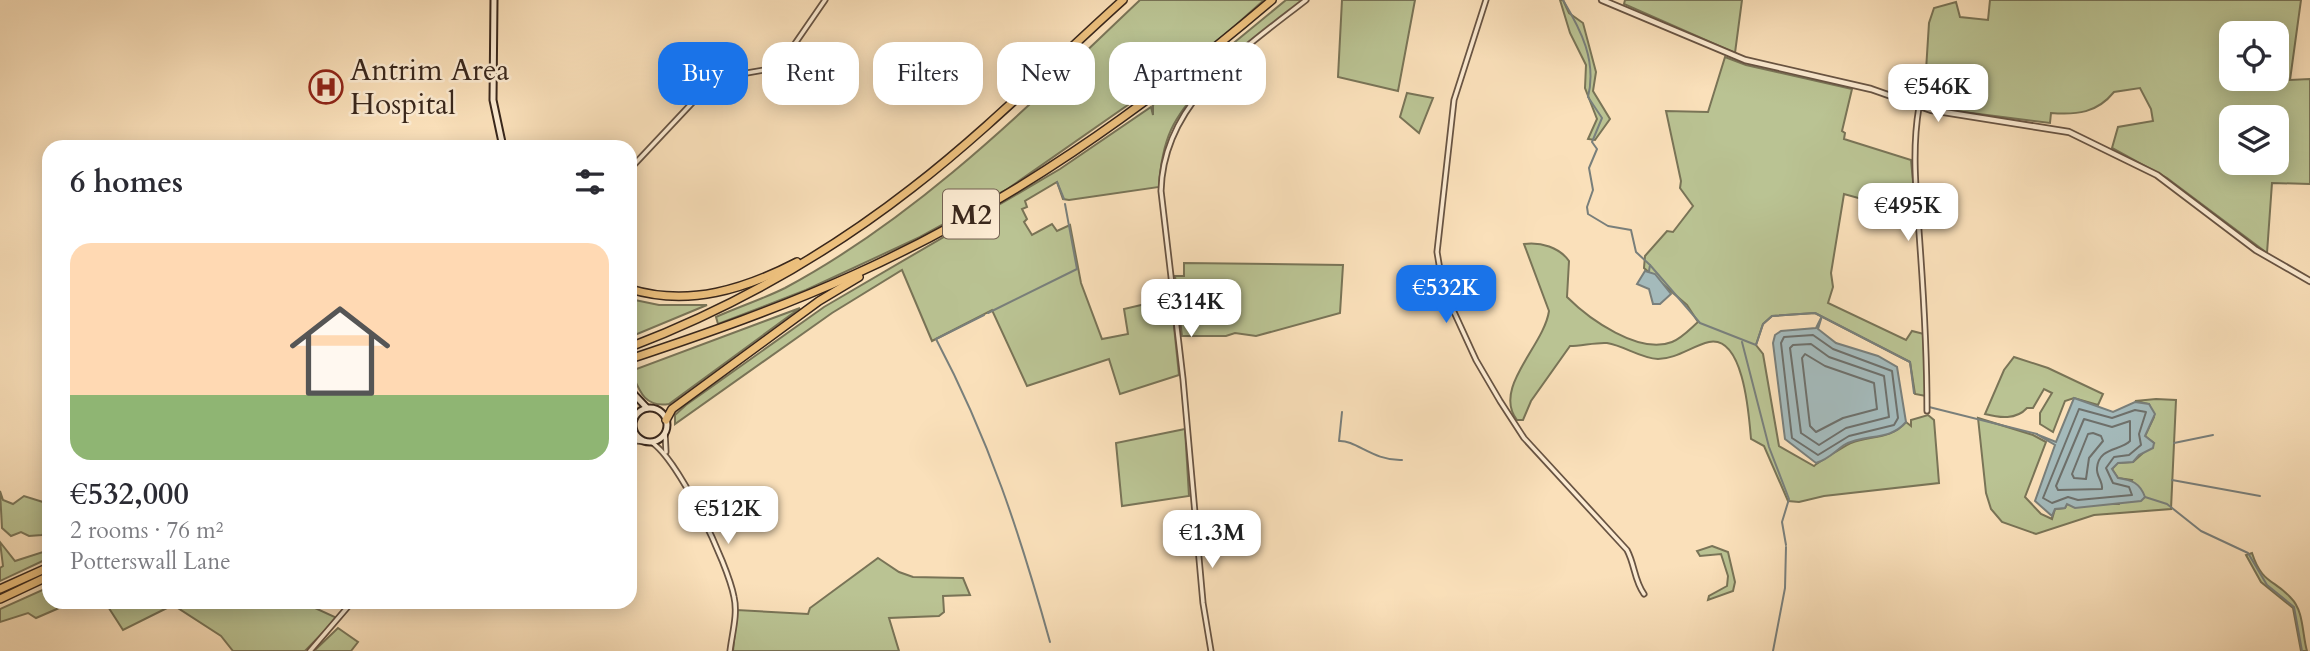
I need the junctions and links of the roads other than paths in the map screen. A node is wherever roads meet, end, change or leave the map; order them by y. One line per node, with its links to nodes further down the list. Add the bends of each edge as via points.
1 (494, 0): 9 (main road, via 493,100)
2 (825, 0): 10 (street, via 794,45 770,69 709,85)
3 (1123, 0): 11 (highway, M2, via 935,170)
4 (1272, 0): 12 (highway, M2, via 1097,137 1021,186)
5 (1306, 0): 34 (street, via 1194,97 1171,135 1163,164 1161,191)
6 (1486, 0): 29 (street, via 1454,100 1438,273 1466,340 1500,401 1524,438 1627,550 1635,581)
7 (1602, 0): 8 (street, via 1745,60 1871,89)
8 (1919, 107): 13 (street, via 2052,127 2088,140 2157,175 2256,250); 19 (street, via 1914,165)
9 (502, 140)
10 (637, 162)
11 (848, 235): 14 (highway, via 766,276 720,293 669,296); 15 (highway, M2, via 738,300)
12 (902, 251): 16 (highway, M2, via 740,321); 21 (highway, via 819,301 672,409)
13 (2310, 281)
14 (637, 290)
15 (637, 344)
16 (637, 357)
17 (637, 400): 18 (main road)
18 (647, 408): 20 (main road); 21 (main road)
19 (1927, 411)
20 (637, 414)
21 (666, 419): 22 (main road)
22 (665, 432): 24 (main road); 25 (street)
23 (637, 435): 24 (main road)
24 (648, 442): 25 (street)
25 (667, 454): 33 (street, via 708,529 734,597)
26 (42, 570): 28 (highway)
27 (42, 579): 30 (highway)
28 (0, 589)
29 (1644, 594)
30 (0, 599)
31 (346, 609): 32 (street)
32 (310, 651)
33 (730, 651)
34 (1211, 651)

